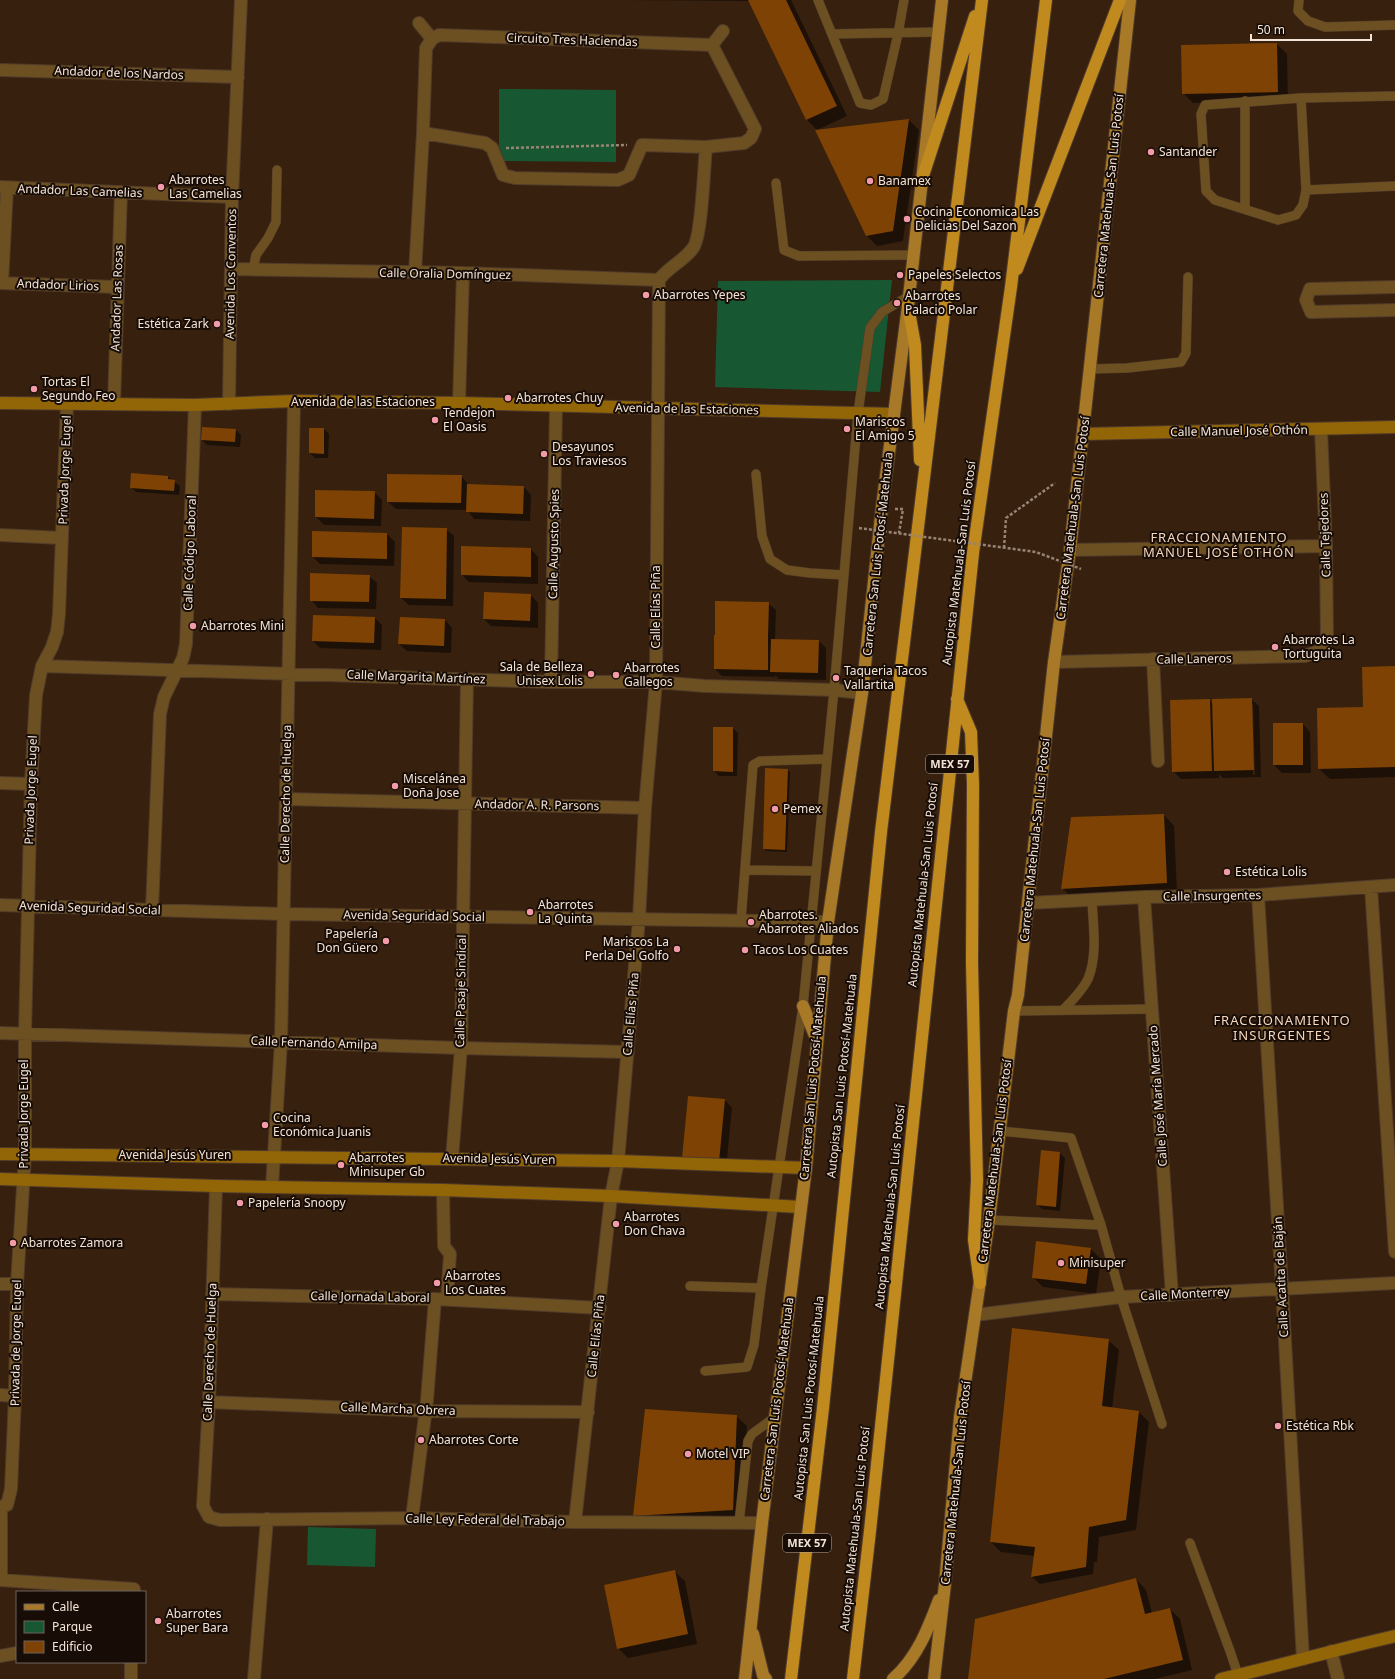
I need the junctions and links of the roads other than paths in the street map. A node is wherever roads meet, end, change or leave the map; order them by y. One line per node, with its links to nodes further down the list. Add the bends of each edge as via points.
1 (241, 0): 19 (street, Avenida Los Conventos)
2 (818, 0): 14 (lane)
3 (904, 0): 15 (lane)
4 (942, 0): 13 (main road, Carretera San Luis Potosí-Matehuala)
5 (981, 0): 27 (highway); 63 (highway, Autopista San Luis Potosí-Matehuala / MEX 57)
6 (1046, 0): 43 (highway, Autopista Matehuala-San Luis Potosí / MEX 57)
7 (1120, 0): 43 (highway)
8 (1130, 0): 47 (main road, Carretera Matehuala-San Luis Potosí)
9 (1299, 0): 11 (lane, via 1298,11 1308,21 1325,27)
10 (419, 23): 16 (street)
11 (1395, 25)
12 (723, 31): 17 (street)
13 (938, 32): 15 (lane); 27 (main road, Carretera San Luis Potosí-Matehuala)
14 (832, 34): 15 (lane); 15 (lane, via 860,103 872,105 883,99)
15 (898, 34)
16 (432, 39): 17 (street, Circuito Tres Haciendas, via 439,35); 23 (street, via 426,48)
17 (712, 45): 24 (street, via 754,129 751,138 744,143)
18 (0, 70): 19 (street, Andador de los Nardos)
19 (238, 77): 32 (street, Avenida Los Conventos)
20 (1395, 96): 21 (lane)
21 (1301, 98): 22 (lane); 30 (lane)
22 (1245, 101): 33 (lane); 33 (lane, via 1205,105 1201,114 1206,191 1215,200)
23 (423, 133): 24 (street, via 485,143 492,148 503,175 514,178 618,180 629,175 642,145); 37 (street)
24 (706, 147): 40 (street, via 699,233 694,248)
25 (277, 170): 36 (lane, via 276,222 256,255)
26 (776, 182): 34 (lane, via 784,250 799,256)
27 (921, 182): 34 (main road, Carretera San Luis Potosí-Matehuala)
28 (1395, 186): 30 (lane)
29 (3, 187): 31 (street, Andador Las Camelias); 41 (street)
30 (1306, 190): 33 (lane, via 1303,205 1296,215 1278,220)
31 (121, 192): 32 (street, Andador Las Camelias); 42 (street, Andador Las Rosas)
32 (232, 197): 35 (street, Avenida Los Conventos)
33 (1245, 209)
34 (913, 255): 45 (main road, Carretera San Luis Potosí-Matehuala)
35 (232, 269): 36 (street, Calle Oralia Domínguez); 52 (street, Avenida Los Conventos)
36 (253, 270): 37 (street, Calle Oralia Domínguez)
37 (415, 273): 38 (street, Calle Oralia Domínguez)
38 (463, 273): 40 (street, Calle Oralia Domínguez); 50 (street)
39 (1188, 277): 47 (lane, via 1186,353 1181,362)
40 (659, 280): 56 (street)
41 (1, 283): 42 (street, Andador Lirios)
42 (117, 287): 51 (street, Andador Las Rosas)
43 (1010, 287): 80 (highway, Autopista Matehuala-San Luis Potosí / MEX 57, via 973,553)
44 (1395, 287): 46 (street, via 1310,289 1306,300 1311,312)
45 (908, 301): 57 (lane, via 882,312 870,328); 58 (main road, Carretera San Luis Potosí-Matehuala); 63 (highway, via 915,345)
46 (1395, 310)
47 (1090, 370): 61 (main road, Carretera Matehuala-San Luis Potosí)
48 (294, 401): 50 (street, Avenida de las Estaciones); 52 (street, Avenida de las Estaciones); 74 (street, Calle Derecho de Huelga)
49 (0, 403): 53 (street, Avenida de las Estaciones)
50 (459, 403): 55 (street, Avenida de las Estaciones)
51 (114, 404): 53 (street, Avenida de las Estaciones); 54 (street, Avenida de las Estaciones)
52 (229, 404): 54 (street, Avenida de las Estaciones)
53 (66, 405): 65 (street, Privada Jorge Eugel)
54 (195, 406): 73 (street, Calle Código Laboral, via 187,630 183,658)
55 (556, 406): 56 (street, Avenida de las Estaciones); 76 (street, Calle Augusto Spies)
56 (658, 408): 57 (street, Avenida de las Estaciones); 77 (street, Calle Elías Piña)
57 (858, 413): 58 (street, Avenida de las Estaciones); 68 (lane)
58 (894, 414): 79 (main road, Carretera San Luis Potosí-Matehuala)
59 (1395, 427): 60 (street, Calle Manuel José Othón)
60 (1322, 430): 61 (street, Calle Manuel José Othón); 66 (street, Calle Tejedores)
61 (1083, 434): 67 (main road, Carretera Matehuala-San Luis Potosí)
62 (756, 474): 68 (lane, via 762,536 770,559 787,570)
63 (922, 493): 180 (highway, Autopista San Luis Potosí-Matehuala / MEX 57, via 881,832 823,1408)
64 (0, 535): 65 (street)
65 (62, 538): 72 (street, Privada Jorge Eugel, via 57,632)
66 (1326, 546): 67 (street); 69 (street, Calle Tejedores)
67 (1070, 550): 71 (main road, Carretera Matehuala-San Luis Potosí)
68 (844, 575): 78 (lane)
69 (1328, 641): 70 (street, Calle Laneros, via 1319,651 1305,656)
70 (1153, 660): 71 (street, Calle Laneros); 82 (street)
71 (1054, 662): 95 (main road, Carretera Matehuala-San Luis Potosí)
72 (42, 666): 73 (street, Calle Margarita Martínez); 84 (street, Privada Jorge Eugel, via 36,695)
73 (178, 670): 74 (street, Calle Margarita Martínez); 98 (street, Calle Código Laboral, via 164,697 160,714)
74 (288, 673): 75 (street, Calle Margarita Martínez); 85 (street, Calle Derecho de Huelga)
75 (467, 679): 76 (street, Calle Margarita Martínez); 86 (street, Calle Pasaje Sindical)
76 (551, 682): 77 (street, Calle Margarita Martínez)
77 (656, 682): 78 (street, Calle Margarita Martínez); 87 (street, Calle Elías Piña)
78 (834, 690): 79 (street, Calle Margarita Martínez); 81 (lane)
79 (862, 693): 104 (main road, Carretera San Luis Potosí-Matehuala)
80 (957, 699): 135 (highway, via 971,732 972,963 977,1180 974,1240); 181 (highway, Autopista Matehuala-San Luis Potosí / MEX 57)
81 (827, 759): 88 (lane, via 760,762 753,766); 89 (lane)
82 (1158, 761)
83 (0, 783): 84 (street)
84 (31, 784): 97 (street, Privada Jorge Eugel)
85 (286, 799): 86 (street, Andador A. R. Parsons); 99 (street, Calle Derecho de Huelga)
86 (466, 804): 87 (street, Andador A. R. Parsons); 100 (street, Calle Pasaje Sindical)
87 (645, 808): 101 (street, Calle Elías Piña)
88 (745, 870): 89 (lane); 102 (lane)
89 (816, 871): 103 (lane)
90 (1395, 886): 91 (street, Calle Insurgentes)
91 (1371, 887): 92 (street, Calle Insurgentes); 133 (street)
92 (1258, 895): 93 (street, Calle Insurgentes); 140 (street, Calle Acatita de Baján)
93 (1144, 897): 94 (street, Calle Insurgentes); 106 (street, Calle José María Mercado)
94 (1092, 900): 95 (street, Calle Insurgentes); 107 (lane, via 1094,958 1088,979)
95 (1029, 903): 108 (main road, Carretera Matehuala-San Luis Potosí)
96 (0, 905): 97 (street, Avenida Seguridad Social)
97 (28, 906): 98 (street, Avenida Seguridad Social); 110 (street, Privada Jorge Eugel)
98 (152, 910): 99 (street, Avenida Seguridad Social)
99 (283, 914): 100 (street, Avenida Seguridad Social); 112 (street, Calle Derecho de Huelga)
100 (462, 916): 101 (street, Avenida Seguridad Social); 113 (street, Calle Pasaje Sindical)
101 (639, 919): 102 (street, Avenida Seguridad Social); 114 (street, Calle Elías Piña)
102 (741, 920): 103 (street, Avenida Seguridad Social)
103 (811, 921): 104 (street, Avenida Seguridad Social); 105 (lane)
104 (828, 922): 111 (main road, Carretera San Luis Potosí-Matehuala)
105 (802, 1006): 111 (main road); 121 (lane)
106 (1152, 1009): 107 (lane); 142 (street, Calle José María Mercado)
107 (1063, 1010): 108 (lane)
108 (1014, 1011): 115 (main road, Carretera Matehuala-San Luis Potosí)
109 (0, 1033): 110 (street, Calle Fernando Amilpa)
110 (25, 1033): 112 (street, Calle Fernando Amilpa); 117 (street, Privada Jorge Eugel)
111 (817, 1040): 122 (main road, Carretera San Luis Potosí-Matehuala)
112 (281, 1042): 113 (street, Calle Fernando Amilpa); 118 (street, Calle Derecho de Huelga)
113 (461, 1048): 114 (street, Calle Fernando Amilpa); 119 (street, Calle Pasaje Sindical)
114 (628, 1052): 120 (street, Calle Elías Piña)
115 (1000, 1131): 131 (main road, Carretera Matehuala-San Luis Potosí); 132 (lane, via 1071,1138)
116 (0, 1154): 117 (street, Avenida Jesús Yuren)
117 (25, 1154): 118 (street, Avenida Jesús Yuren); 124 (street, Privada Jorge Eugel)
118 (274, 1156): 119 (street, Avenida Jesús Yuren); 126 (street, Calle Derecho de Huelga)
119 (452, 1158): 120 (street, Avenida Jesús Yuren)
120 (618, 1161): 121 (street, Avenida Jesús Yuren); 128 (street, Calle Elías Piña)
121 (778, 1167): 122 (street, Avenida Jesús Yuren); 129 (lane)
122 (806, 1168): 130 (main road, Carretera San Luis Potosí-Matehuala)
123 (0, 1179): 124 (street)
124 (24, 1180): 125 (street); 137 (street, Privada de Jorge Eugel)
125 (216, 1186): 126 (street); 141 (street, Calle Derecho de Huelga)
126 (272, 1187): 127 (street)
127 (443, 1190): 128 (street); 145 (street, via 444,1246 450,1254)
128 (611, 1196): 129 (street); 146 (street, Calle Elías Piña)
129 (774, 1205): 130 (street); 139 (lane)
130 (800, 1207): 154 (main road, Carretera San Luis Potosí-Matehuala)
131 (989, 1220): 132 (lane); 135 (main road, Carretera Matehuala-San Luis Potosí)
132 (1101, 1225): 143 (lane)
133 (1395, 1252)
134 (1395, 1282): 140 (street, Calle Monterrey)
135 (980, 1283): 147 (main road, Carretera Matehuala-San Luis Potosí)
136 (0, 1284): 137 (street)
137 (16, 1284): 150 (street, Privada de Jorge Eugel)
138 (690, 1286): 139 (lane)
139 (761, 1288): 148 (lane, via 754,1345 746,1366)
140 (1282, 1288): 142 (street, Calle Monterrey); 173 (street, Calle Acatita de Baján)
141 (212, 1294): 144 (street, Calle Jornada Laboral); 151 (street, Calle Derecho de Huelga)
142 (1172, 1294): 143 (street, Calle Monterrey)
143 (1121, 1297): 147 (street, Calle Monterrey); 155 (lane)
144 (435, 1299): 145 (street, Calle Jornada Laboral); 152 (street)
145 (447, 1300): 146 (street, Calle Jornada Laboral)
146 (600, 1308): 153 (street, Calle Elías Piña)
147 (975, 1315): 165 (main road, Carretera Matehuala-San Luis Potosí, via 960,1418)
148 (705, 1371)
149 (0, 1395): 150 (street)
150 (15, 1396): 156 (street, Privada de Jorge Eugel, via 11,1489)
151 (209, 1402): 152 (street, Calle Marcha Obrera); 157 (street, Calle Derecho de Huelga, via 203,1506)
152 (426, 1411): 153 (street, Calle Marcha Obrera); 158 (street)
153 (588, 1412): 160 (street, Calle Elías Piña)
154 (775, 1417): 161 (lane, via 752,1434 748,1441); 162 (main road, Carretera San Luis Potosí-Matehuala)
155 (1162, 1424)
156 (2, 1506): 164 (street)
157 (209, 1517): 159 (street, Calle Ley Federal del Trabajo, via 220,1520)
158 (412, 1518): 159 (street, Calle Ley Federal del Trabajo); 160 (street, Calle Ley Federal del Trabajo)
159 (267, 1519): 177 (street)
160 (575, 1522): 161 (street, Calle Ley Federal del Trabajo)
161 (739, 1523): 162 (street, Calle Ley Federal del Trabajo)
162 (762, 1523): 168 (main road, Carretera San Luis Potosí-Matehuala)
163 (1190, 1543): 175 (lane, via 1230,1651)
164 (1, 1580): 166 (street)
165 (946, 1584): 182 (main road, via 917,1651); 183 (main road, Carretera Matehuala-San Luis Potosí)
166 (52, 1588): 167 (street)
167 (134, 1591)
168 (750, 1625): 178 (main road, Carretera San Luis Potosí-Matehuala); 179 (main road)
169 (1395, 1636): 170 (street)
170 (1331, 1651): 173 (street); 184 (street)
171 (16, 1653): 172 (street)
172 (0, 1656)
173 (1303, 1659): 175 (street)
174 (131, 1663): 176 (street)
175 (1228, 1678)
176 (131, 1679)
177 (254, 1679)
178 (745, 1679)
179 (766, 1679)
180 (792, 1679)
181 (853, 1679)
182 (893, 1679)
183 (934, 1679)
184 (1338, 1679)

